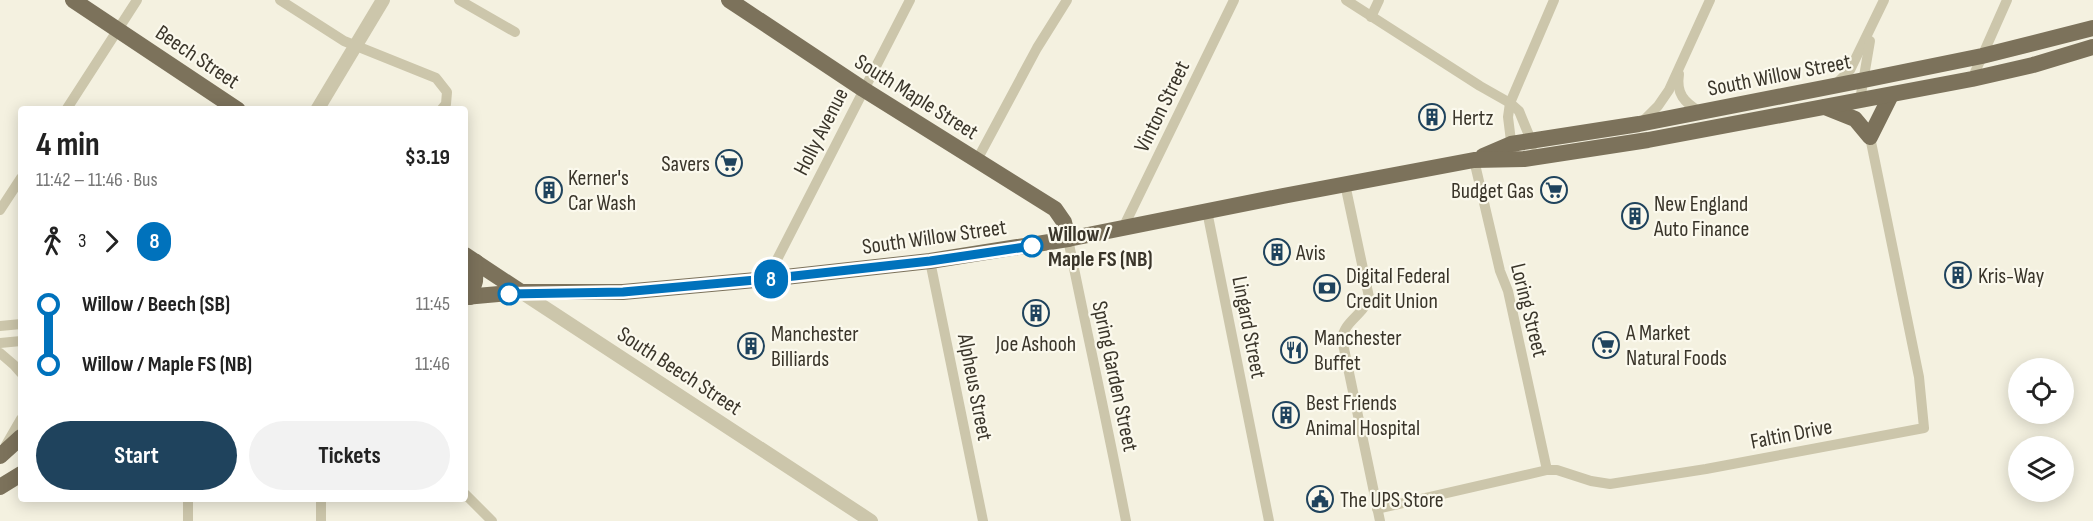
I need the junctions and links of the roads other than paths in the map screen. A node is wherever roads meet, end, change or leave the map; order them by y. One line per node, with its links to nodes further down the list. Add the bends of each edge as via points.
1 (73, 0): 19 (main road, Beech Street)
2 (137, 0): 19 (street)
3 (280, 0): 21 (street)
4 (383, 0): 21 (street)
5 (459, 0): 20 (street)
6 (910, 0): 28 (street, Holly Avenue)
7 (1067, 0): 43 (street)
8 (1234, 0): 49 (street, Vinton Street)
9 (1346, 0): 16 (street)
10 (1379, 0): 16 (street)
11 (1554, 0): 31 (street)
12 (1710, 0): 24 (street)
13 (1884, 0): 17 (street)
14 (2007, 0): 23 (street)
15 (736, 2): 28 (main road, South Maple Street)
16 (1371, 17): 31 (street)
17 (1874, 24): 26 (street); 27 (street, via 1850,70)
18 (2093, 28): 23 (main road, South Willow Street)
19 (118, 30): 32 (street); 33 (main road, Beech Street)
20 (515, 32)
21 (355, 46): 34 (street); 35 (street, via 436,78 447,92)
22 (2093, 47): 25 (main road, South Willow Street)
23 (1982, 56): 25 (street); 26 (main road, South Willow Street)
24 (1680, 70): 37 (street, via 1680,96); 38 (street, via 1658,106)
25 (1972, 79): 29 (main road, South Willow Street)
26 (1864, 80): 27 (main road, South Willow Street); 30 (street)
27 (1834, 85): 37 (main road, South Willow Street)
28 (863, 89): 43 (main road, South Maple Street); 53 (street, Holly Avenue)
29 (1891, 95): 30 (main road, South Willow Street); 39 (main road)
30 (1860, 100): 36 (main road, South Willow Street)
31 (1510, 103): 40 (street, via 1519,111); 41 (street)
32 (69, 106)
33 (232, 106)
34 (319, 106)
35 (444, 106)
36 (1825, 107): 39 (main road, via 1855,120); 42 (main road, South Willow Street)
37 (1700, 112): 38 (main road, South Willow Street)
38 (1639, 124): 40 (main road, South Willow Street)
39 (1870, 137): 66 (street, Faltin Drive, via 1919,377 1924,428 1610,484)
40 (1532, 140): 41 (main road, South Willow Street); 42 (street)
41 (1513, 151): 42 (main road, South Willow Street); 44 (main road, South Willow Street)
42 (1537, 157)
43 (977, 160): 50 (main road, South Maple Street, via 1055,209 1064,222)
44 (1474, 160): 46 (main road, South Willow Street); 66 (street, Loring Street, via 1508,291)
45 (18, 183): 47 (street)
46 (1345, 184): 48 (main road, South Willow Street); 72 (street, via 1369,297 1362,312 1345,327 1342,339)
47 (0, 210)
48 (1207, 211): 49 (main road, South Willow Street); 79 (street, Lingard Street)
49 (1123, 228): 50 (main road, South Willow Street)
50 (1068, 239): 52 (main road, South Willow Street); 78 (street, Spring Garden Street)
51 (470, 259): 54 (main road, South Beech Street); 55 (main road, via 475,281)
52 (930, 261): 53 (main road, South Willow Street); 77 (street, Alpheus Street)
53 (767, 279): 54 (main road, South Willow Street, via 623,292)
54 (521, 292): 56 (main road, South Willow Street); 76 (street, South Beech Street)
55 (468, 295)
56 (468, 297)
57 (18, 324): 58 (street)
58 (0, 326)
59 (18, 341): 60 (street)
60 (0, 343)
61 (0, 353): 62 (street)
62 (18, 369)
63 (18, 424): 65 (street)
64 (18, 440): 65 (main road)
65 (0, 455)
66 (1547, 470): 72 (street, Faltin Drive)
67 (18, 476): 68 (main road)
68 (0, 487)
69 (468, 497): 75 (street)
70 (188, 502): 73 (street)
71 (321, 502): 74 (street)
72 (1377, 509): 80 (street)
73 (188, 521)
74 (321, 521)
75 (492, 521)
76 (871, 521)
77 (983, 521)
78 (1126, 521)
79 (1269, 521)
80 (1380, 521)

